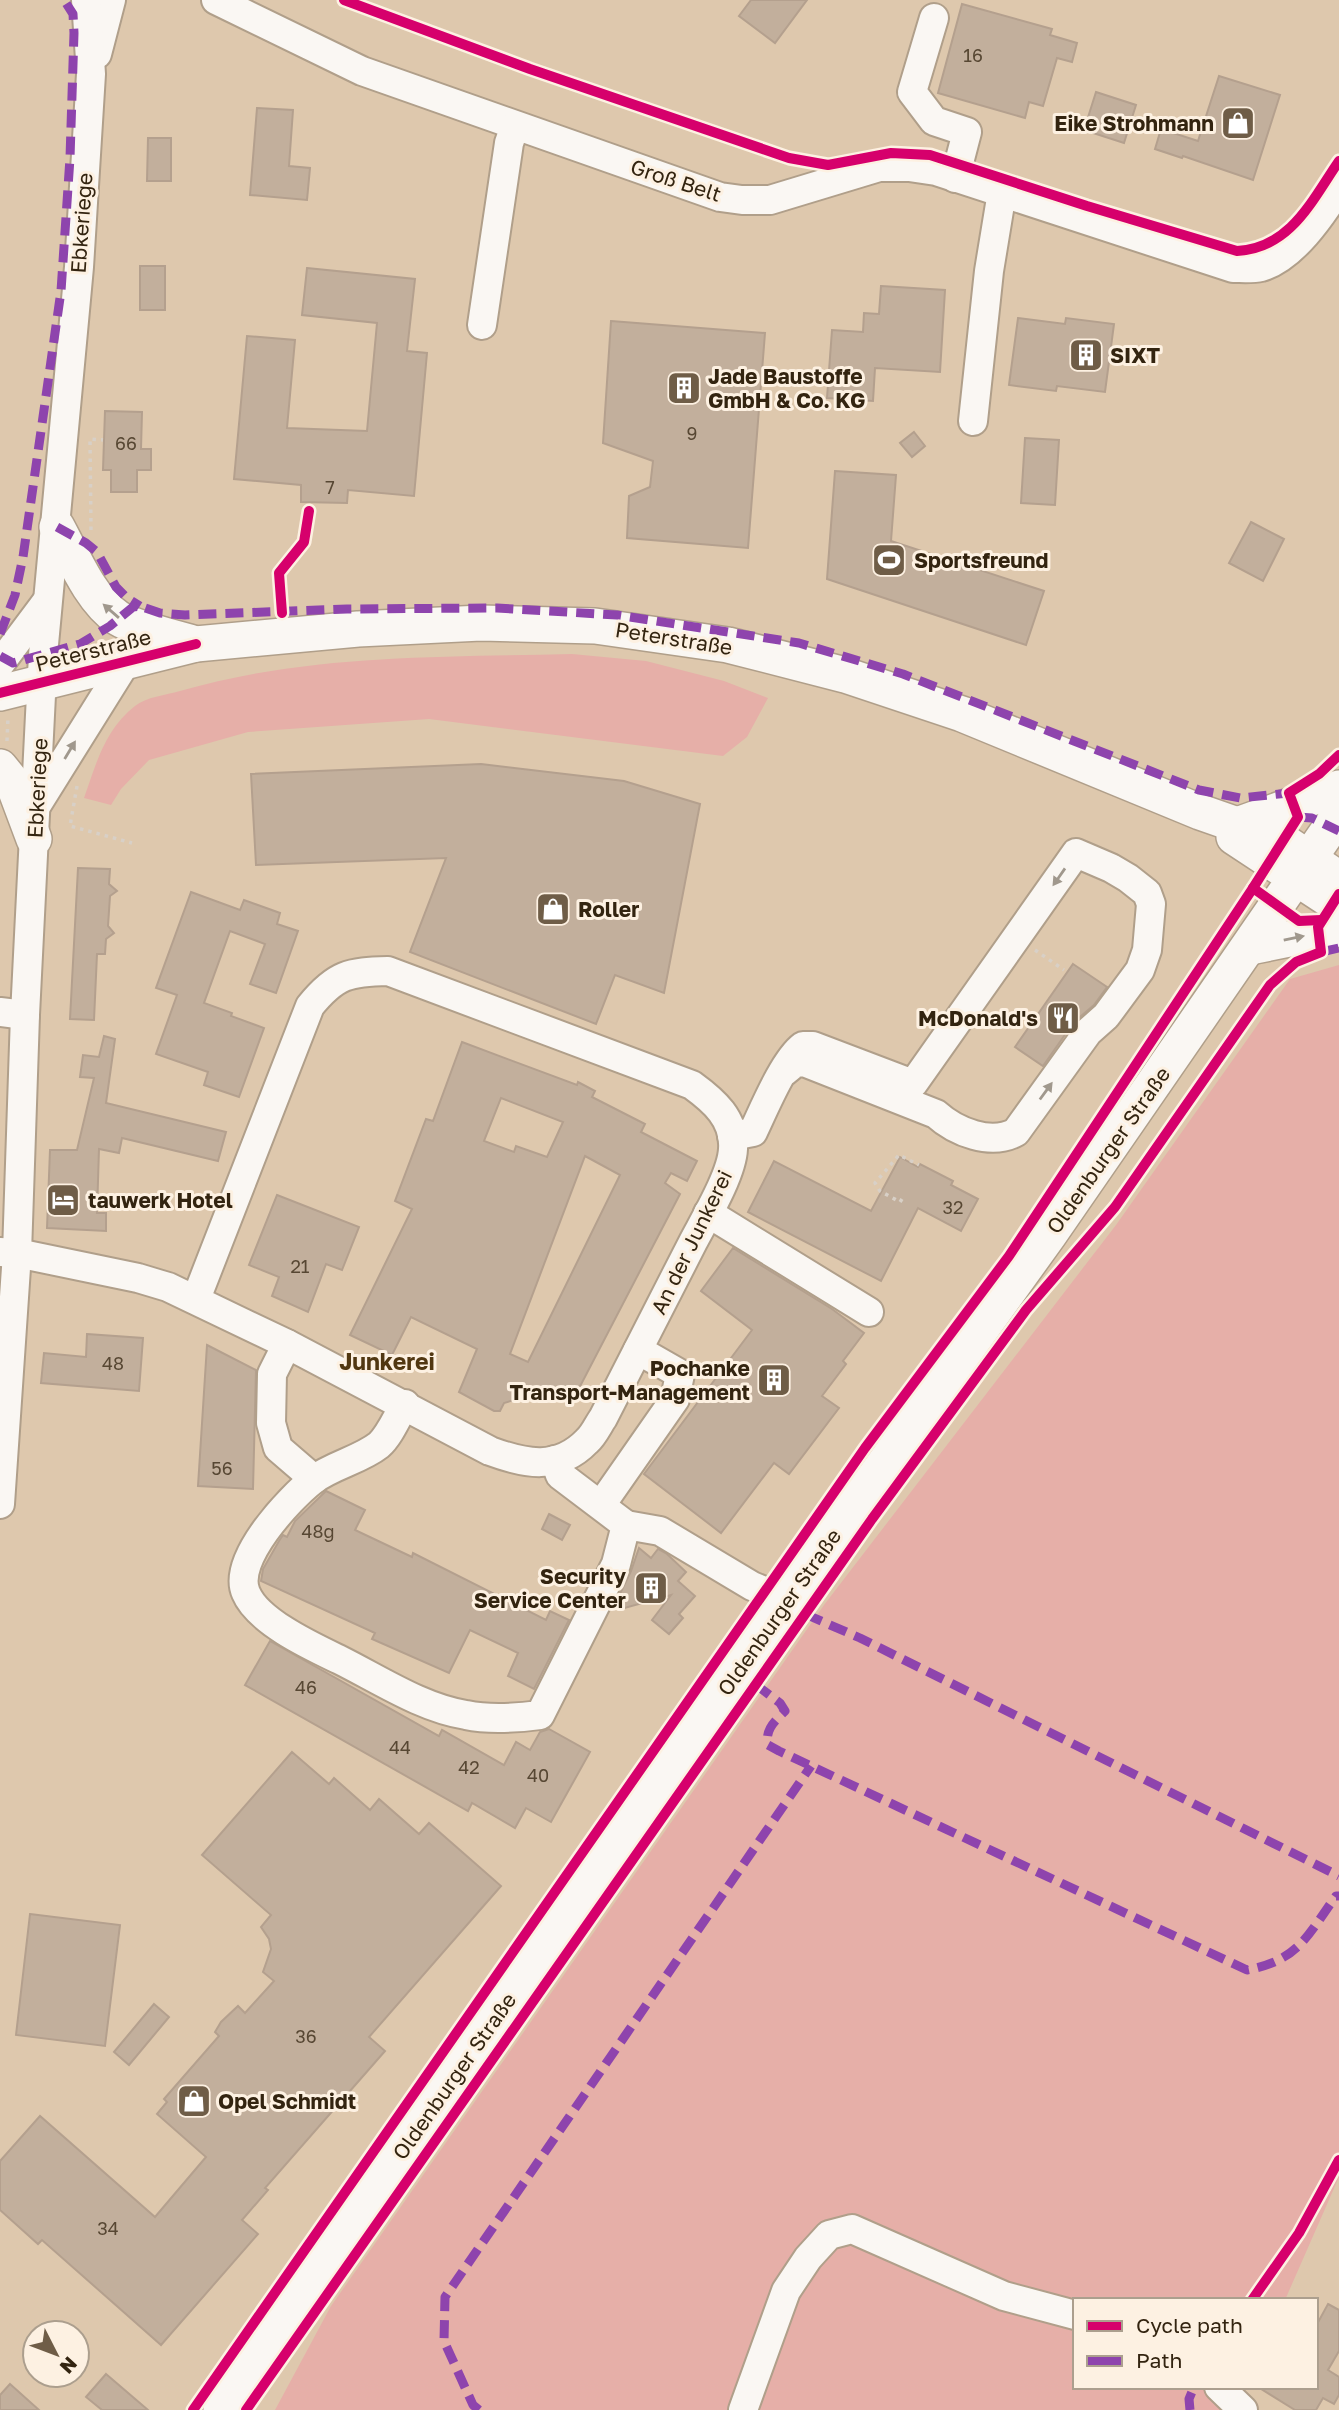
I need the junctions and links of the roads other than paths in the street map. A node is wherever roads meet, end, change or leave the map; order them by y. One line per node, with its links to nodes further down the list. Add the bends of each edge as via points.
1 (86, 0): 7 (street, Ebkeriege)
2 (95, 0): 3 (street)
3 (104, 0)
4 (111, 0): 7 (street, Ebkeriege)
5 (214, 1): 8 (street, Groß Belt, via 362,71)
6 (934, 18): 9 (street, via 912,92 934,121 967,132)
7 (91, 74): 14 (street, Ebkeriege)
8 (514, 126): 9 (street, Groß Belt, via 720,197 742,200 770,200 879,167 909,167); 12 (street)
9 (955, 178): 11 (street, Groß Belt)
10 (1339, 188): 11 (street, Groß Belt, via 1308,232 1283,256 1262,267 1246,268 1233,268)
11 (1002, 192): 13 (street)
12 (482, 326)
13 (973, 421)
14 (57, 527): 15 (street, Ebkeriege); 16 (main road, one-way to 14, via 112,613 94,594)
15 (48, 598): 18 (street); 19 (street, Ebkeriege)
16 (196, 645): 17 (main road, Peterstraße); 23 (main road, Peterstraße, via 481,623 595,626 728,645 845,675 962,714)
17 (126, 662): 19 (main road, Peterstraße); 25 (street, one-way to 17)
18 (0, 664)
19 (42, 682): 20 (main road, Peterstraße); 25 (street, Ebkeriege)
20 (0, 693)
21 (0, 767): 25 (main road)
22 (1339, 788): 26 (main road)
23 (1200, 812): 26 (main road, Peterstraße); 27 (main road, Peterstraße, via 1258,855)
24 (1339, 815): 27 (main road, Oldenburger Straße)
25 (35, 824): 32 (street, Ebkeriege)
26 (1240, 824): 27 (main road, Peterstraße, via 1283,841)
27 (1304, 868): 28 (main road); 29 (main road); 31 (main road, Oldenburger Straße)
28 (1339, 879)
29 (1339, 906)
30 (1339, 929): 31 (main road, one-way to 30)
31 (1250, 947): 47 (main road, Oldenburger Straße)
32 (12, 1013): 36 (street, Ebkeriege)
33 (784, 1072): 33 (street, one-way to 33, via 804,1062 936,1114 981,1138 1008,1137 1017,1132 1088,1032 1106,1016 1140,970 1147,950 1151,904 1147,893 1128,878 1076,853 913,1084 813,1046 796,1051); 34 (street, via 753,1132)
34 (732, 1136): 35 (street, An der Junkerei, via 730,1165); 37 (street, via 716,1103 692,1085 388,971 345,975 325,987 310,1006)
35 (708, 1213): 38 (street); 40 (street, An der Junkerei)
36 (8, 1252): 37 (street, An der Junkerei, via 138,1278); 44 (street, Ebkeriege)
37 (196, 1299): 39 (street, An der Junkerei)
38 (869, 1312)
39 (287, 1344): 41 (street, An der Junkerei); 43 (street, via 272,1374 271,1423 278,1448)
40 (638, 1350): 42 (street, An der Junkerei, via 588,1441); 45 (street, via 680,1374 675,1399)
41 (405, 1405): 42 (street, An der Junkerei, via 490,1451 520,1462); 43 (street, via 380,1444)
42 (555, 1460): 45 (street, via 560,1475)
43 (314, 1479): 46 (street, via 268,1526 246,1571 245,1592 262,1614 309,1645 435,1707 467,1716 540,1716 616,1564)
44 (0, 1504)
45 (601, 1506): 46 (street)
46 (626, 1525): 47 (street, via 660,1531 752,1586)
47 (786, 1600): 50 (main road, Oldenburger Straße)
48 (1073, 2314): 51 (street, via 1004,2296 852,2229 829,2235 786,2291)
49 (1221, 2389): 52 (street)
50 (221, 2410)
51 (743, 2410)
52 (1243, 2410)

